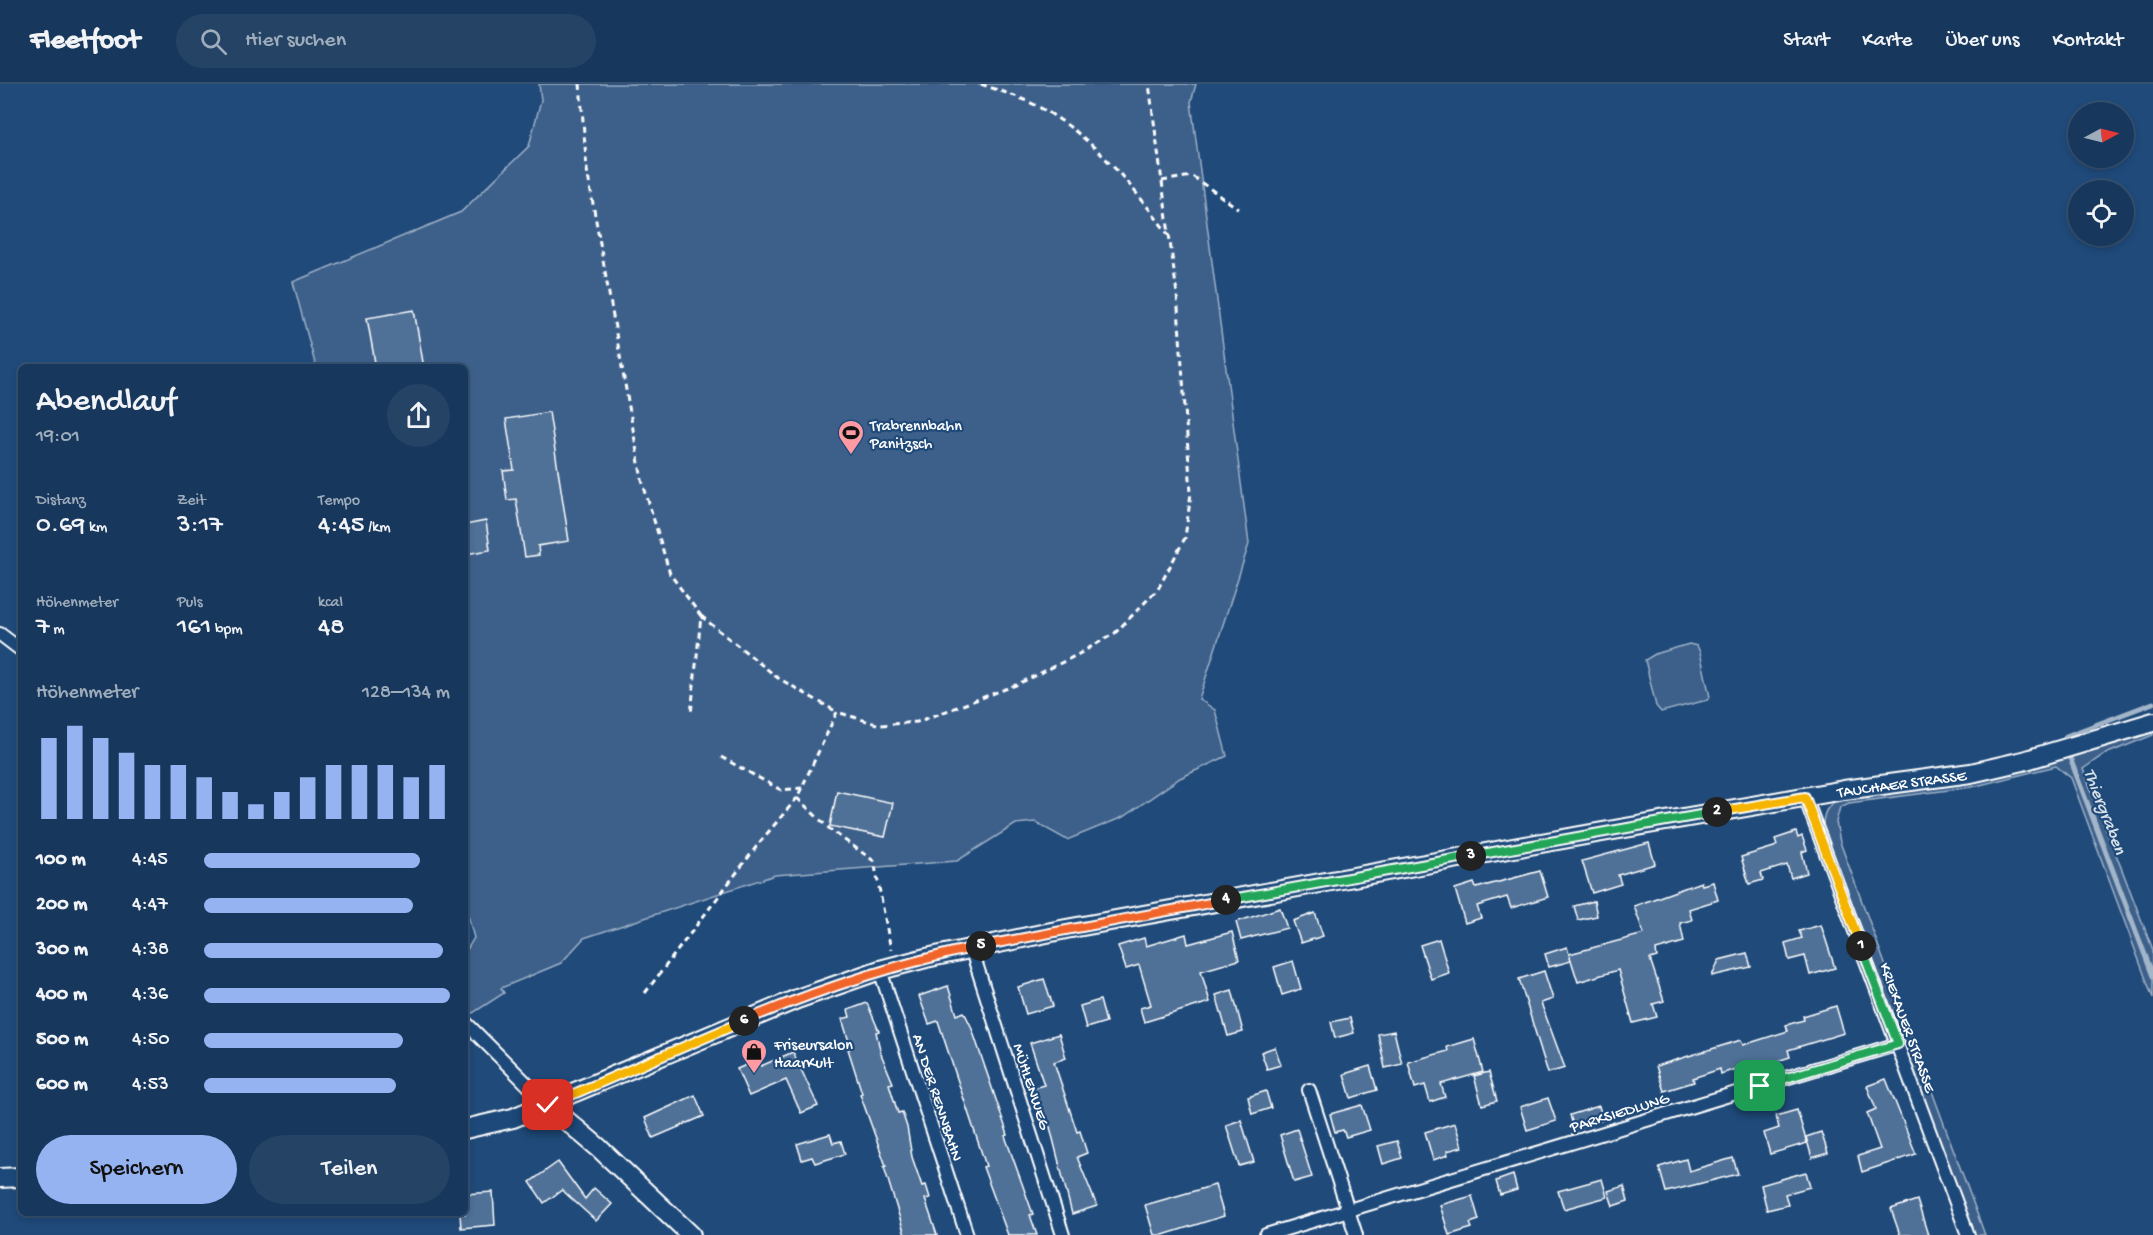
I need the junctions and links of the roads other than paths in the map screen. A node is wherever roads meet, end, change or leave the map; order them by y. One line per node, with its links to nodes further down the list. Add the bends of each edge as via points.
1 (0, 634): 2 (street)
2 (18, 648)
3 (2153, 722): 4 (street, TAUCHAER STRASSE, via 2024,761)
4 (1805, 797): 5 (street, TAUCHAER STRASSE); 8 (street, KRIEKAUER STRASSE)
5 (971, 948): 6 (street, TAUCHAER STRASSE); 17 (street, MÜHLENWEG)
6 (888, 968): 10 (street, TAUCHAER STRASSE, via 797,999); 16 (street, AN DER RENNBAHN)
7 (468, 1025): 10 (street)
8 (1898, 1044): 14 (street, PARKSIEDLUNG); 20 (street, KRIEKAUER STRASSE)
9 (1309, 1089): 14 (street)
10 (548, 1105): 11 (street, TAUCHAER STRASSE, via 513,1119); 15 (street)
11 (468, 1128)
12 (18, 1177): 13 (street)
13 (0, 1178)
14 (1349, 1210): 18 (street, PARKSIEDLUNG); 19 (street)
15 (690, 1235)
16 (967, 1235)
17 (1063, 1235)
18 (1266, 1235)
19 (1356, 1235)
20 (1968, 1235)

